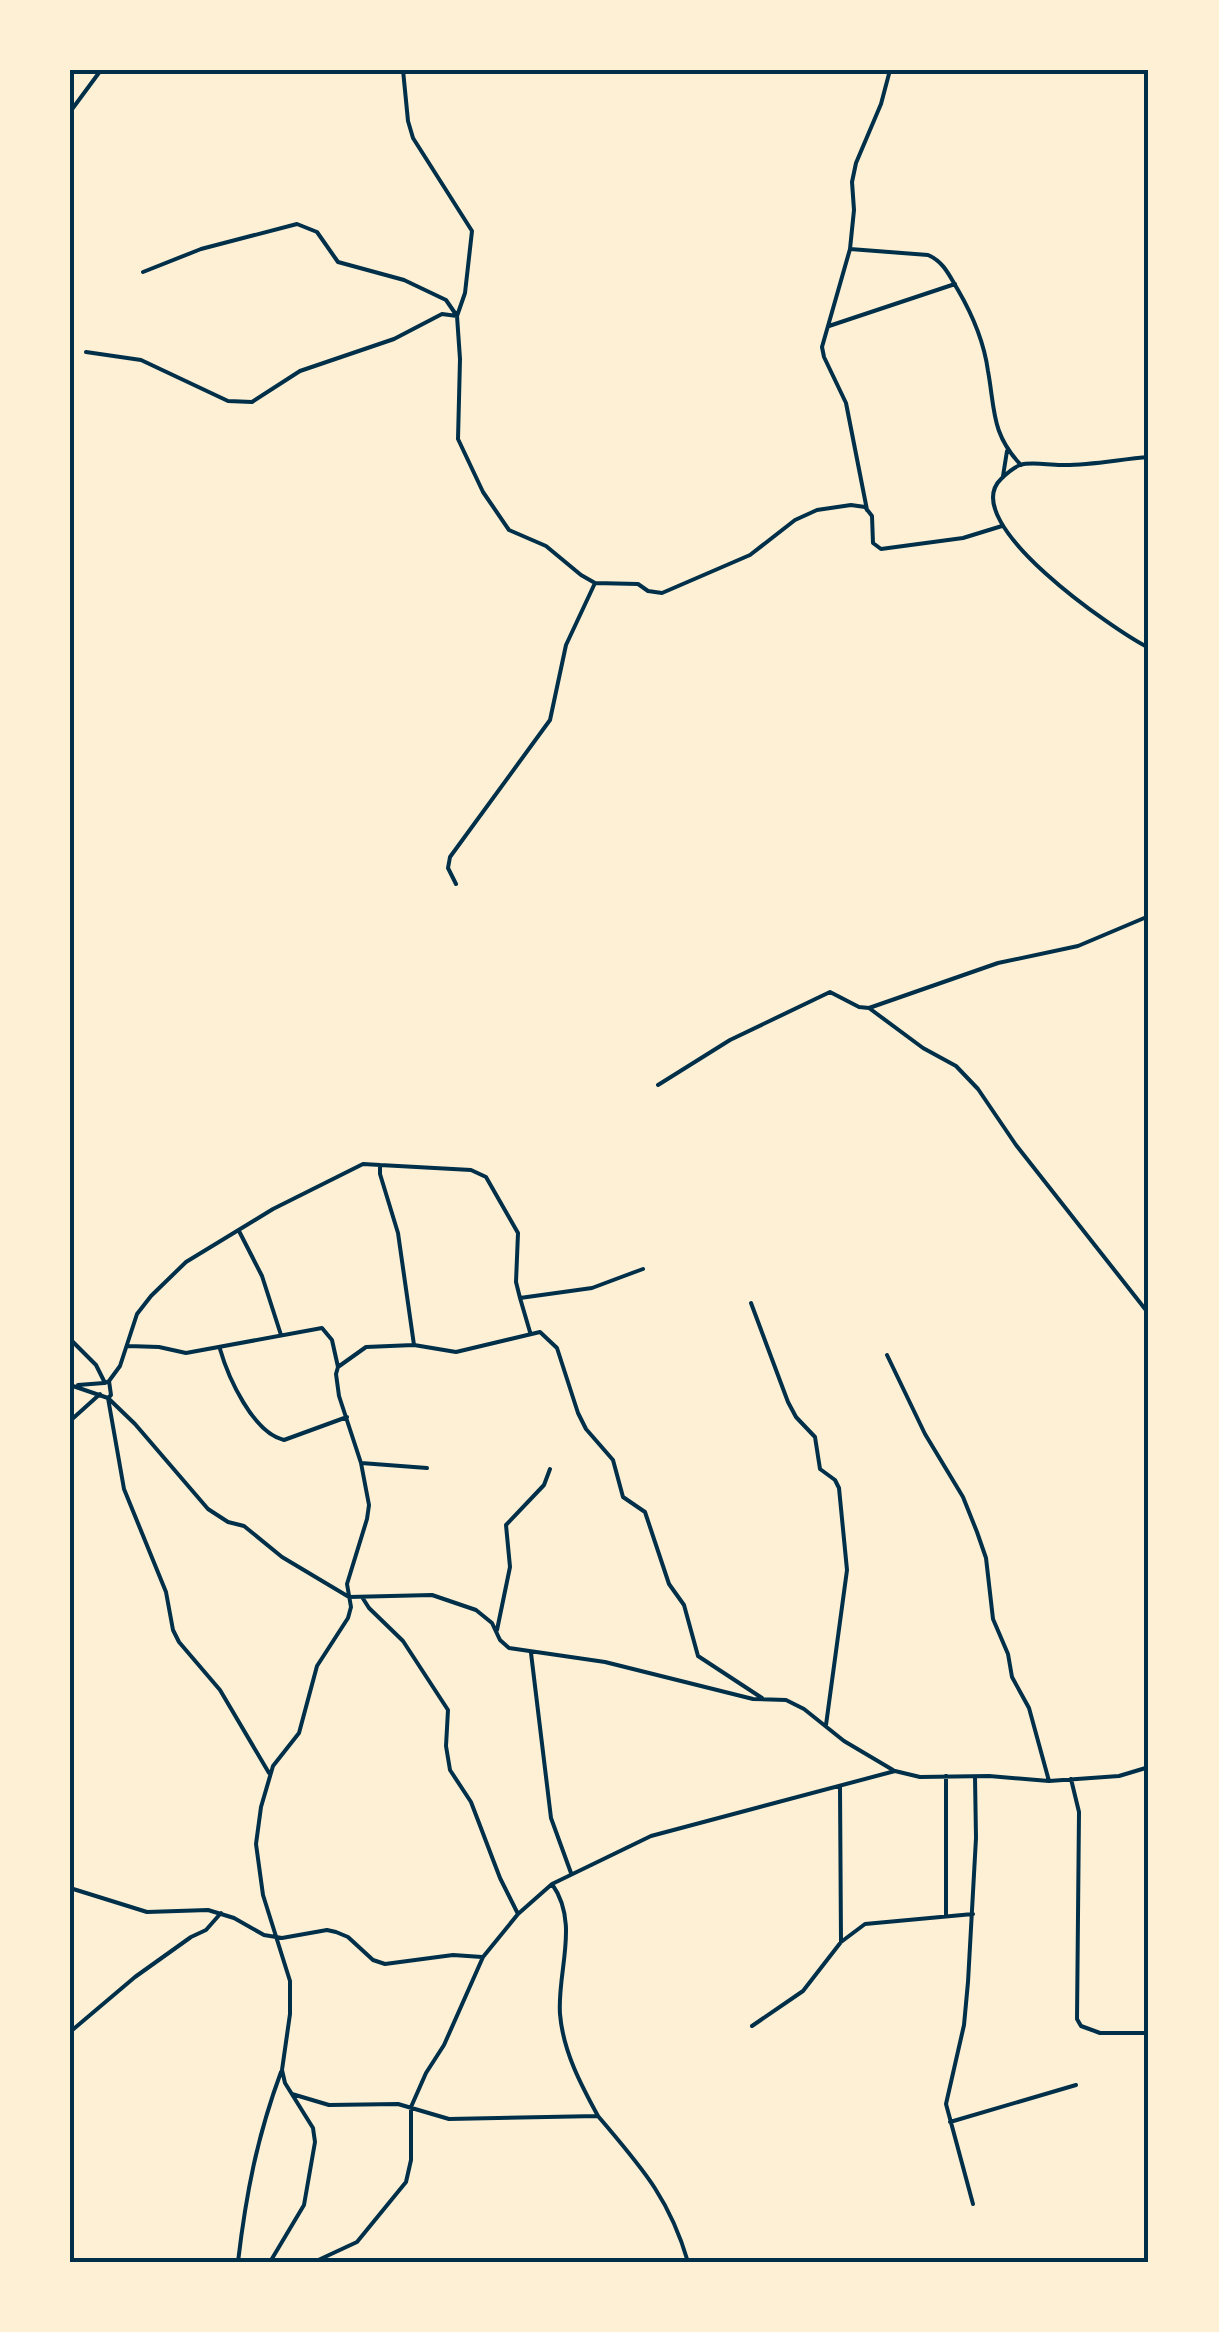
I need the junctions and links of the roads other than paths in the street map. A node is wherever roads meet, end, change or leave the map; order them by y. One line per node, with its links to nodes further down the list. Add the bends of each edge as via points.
1 (101, 70): 4 (street)
2 (403, 70): 8 (street, via 414,138 472,231)
3 (890, 70): 5 (street, via 856,163)
4 (70, 112)
5 (850, 249): 7 (street, via 928,255); 9 (street)
6 (143, 272): 8 (street, via 297,224 317,232 338,262 404,280 446,300)
7 (955, 284): 9 (street); 11 (street, via 972,315)
8 (458, 316): 10 (street, via 442,314 394,339 300,371 242,404 141,360); 17 (street, via 458,439 483,492 509,530 546,546)
9 (828, 326): 15 (street, via 822,347 846,403)
10 (86, 352)
11 (1007, 451): 13 (street); 14 (street)
12 (1149, 457): 13 (street)
13 (1021, 465): 14 (street)
14 (1002, 478): 16 (street, via 992,498)
15 (868, 510): 16 (street, via 873,543 881,549); 17 (street, via 816,510 750,555 662,593 638,584)
16 (1002, 526): 18 (street, via 1070,596)
17 (595, 583): 19 (street, via 566,645 550,720 450,856)
18 (1149, 648)
19 (456, 884)
20 (1149, 916): 21 (street, via 1078,946 998,963)
21 (869, 1008): 22 (street, via 830,992 730,1040); 28 (street, via 956,1066 978,1089)
22 (658, 1085)
23 (380, 1165): 24 (street, via 363,1164); 26 (street, via 471,1170 486,1177 518,1233); 32 (street)
24 (239, 1230): 30 (street); 33 (street, via 186,1262 151,1296)
25 (643, 1270): 26 (street, via 592,1288)
26 (520, 1298): 29 (street)
27 (751, 1302): 51 (street, via 788,1402 816,1438 820,1469 835,1480 842,1501 847,1570)
28 (1149, 1314)
29 (530, 1334): 32 (street, via 456,1352); 50 (street, via 548,1336 556,1348 586,1428 612,1460 624,1497 645,1512 698,1656)
30 (282, 1335): 34 (street); 36 (street, via 322,1328)
31 (70, 1339): 37 (street)
32 (414, 1345): 36 (street, via 366,1347)
33 (126, 1346): 34 (street, via 186,1353); 37 (street)
34 (220, 1349): 41 (street, via 228,1380 274,1438)
35 (887, 1355): 58 (street, via 962,1497 986,1558 993,1619 1029,1708)
36 (338, 1366): 41 (street)
37 (107, 1382): 38 (street); 40 (street)
38 (72, 1385): 39 (street)
39 (100, 1394): 40 (street); 42 (street)
40 (108, 1398): 46 (street, via 208,1509); 54 (street, via 124,1489 166,1592 172,1630 220,1690)
41 (347, 1417): 43 (street)
42 (70, 1421)
43 (362, 1462): 44 (street); 46 (street, via 369,1505 347,1584)
44 (427, 1468)
45 (550, 1469): 48 (street, via 544,1485 506,1525 510,1567)
46 (350, 1597): 47 (street); 54 (street, via 348,1618 317,1666 303,1724)
47 (362, 1597): 48 (street, via 432,1596 476,1610); 64 (street, via 403,1641 448,1710 450,1770 471,1802)
48 (496, 1630): 49 (street, via 504,1644)
49 (530, 1653): 50 (street, via 605,1662); 60 (street, via 551,1818)
50 (762, 1698): 51 (street, via 786,1700)
51 (825, 1727): 53 (street)
52 (1149, 1767): 57 (street)
53 (895, 1771): 55 (street); 59 (street)
54 (270, 1775): 67 (street, via 256,1854)
55 (946, 1776): 56 (street); 66 (street)
56 (975, 1777): 58 (street); 65 (street)
57 (1071, 1780): 58 (street); 72 (street, via 1079,1812 1077,2019 1100,2033)
58 (1049, 1782)
59 (840, 1786): 60 (street, via 651,1836); 68 (street)
60 (571, 1873): 61 (street)
61 (552, 1884): 64 (street); 77 (street, via 563,1904 566,2045)
62 (70, 1888): 63 (street, via 148,1912)
63 (220, 1913): 67 (street); 71 (street)
64 (518, 1914): 69 (street)
65 (973, 1914): 66 (street); 78 (street, via 964,2025 946,2104)
66 (946, 1918): 68 (street, via 865,1924)
67 (276, 1936): 69 (street, via 336,1932 385,1964); 73 (street, via 291,1996)
68 (841, 1942): 70 (street, via 803,1991)
69 (482, 1957): 76 (street)
70 (752, 2026)
71 (70, 2032)
72 (1149, 2033)
73 (282, 2070): 75 (street); 80 (street, via 247,2185)
74 (1076, 2085): 78 (street)
75 (291, 2094): 76 (street, via 329,2105); 81 (street, via 313,2128 312,2168 304,2206)
76 (411, 2107): 77 (street, via 449,2119); 82 (street, via 406,2182 357,2242)
77 (598, 2116): 83 (street, via 658,2188)
78 (950, 2122): 79 (street)
79 (973, 2204)
80 (238, 2262)
81 (270, 2262)
82 (314, 2262)
83 (688, 2262)

